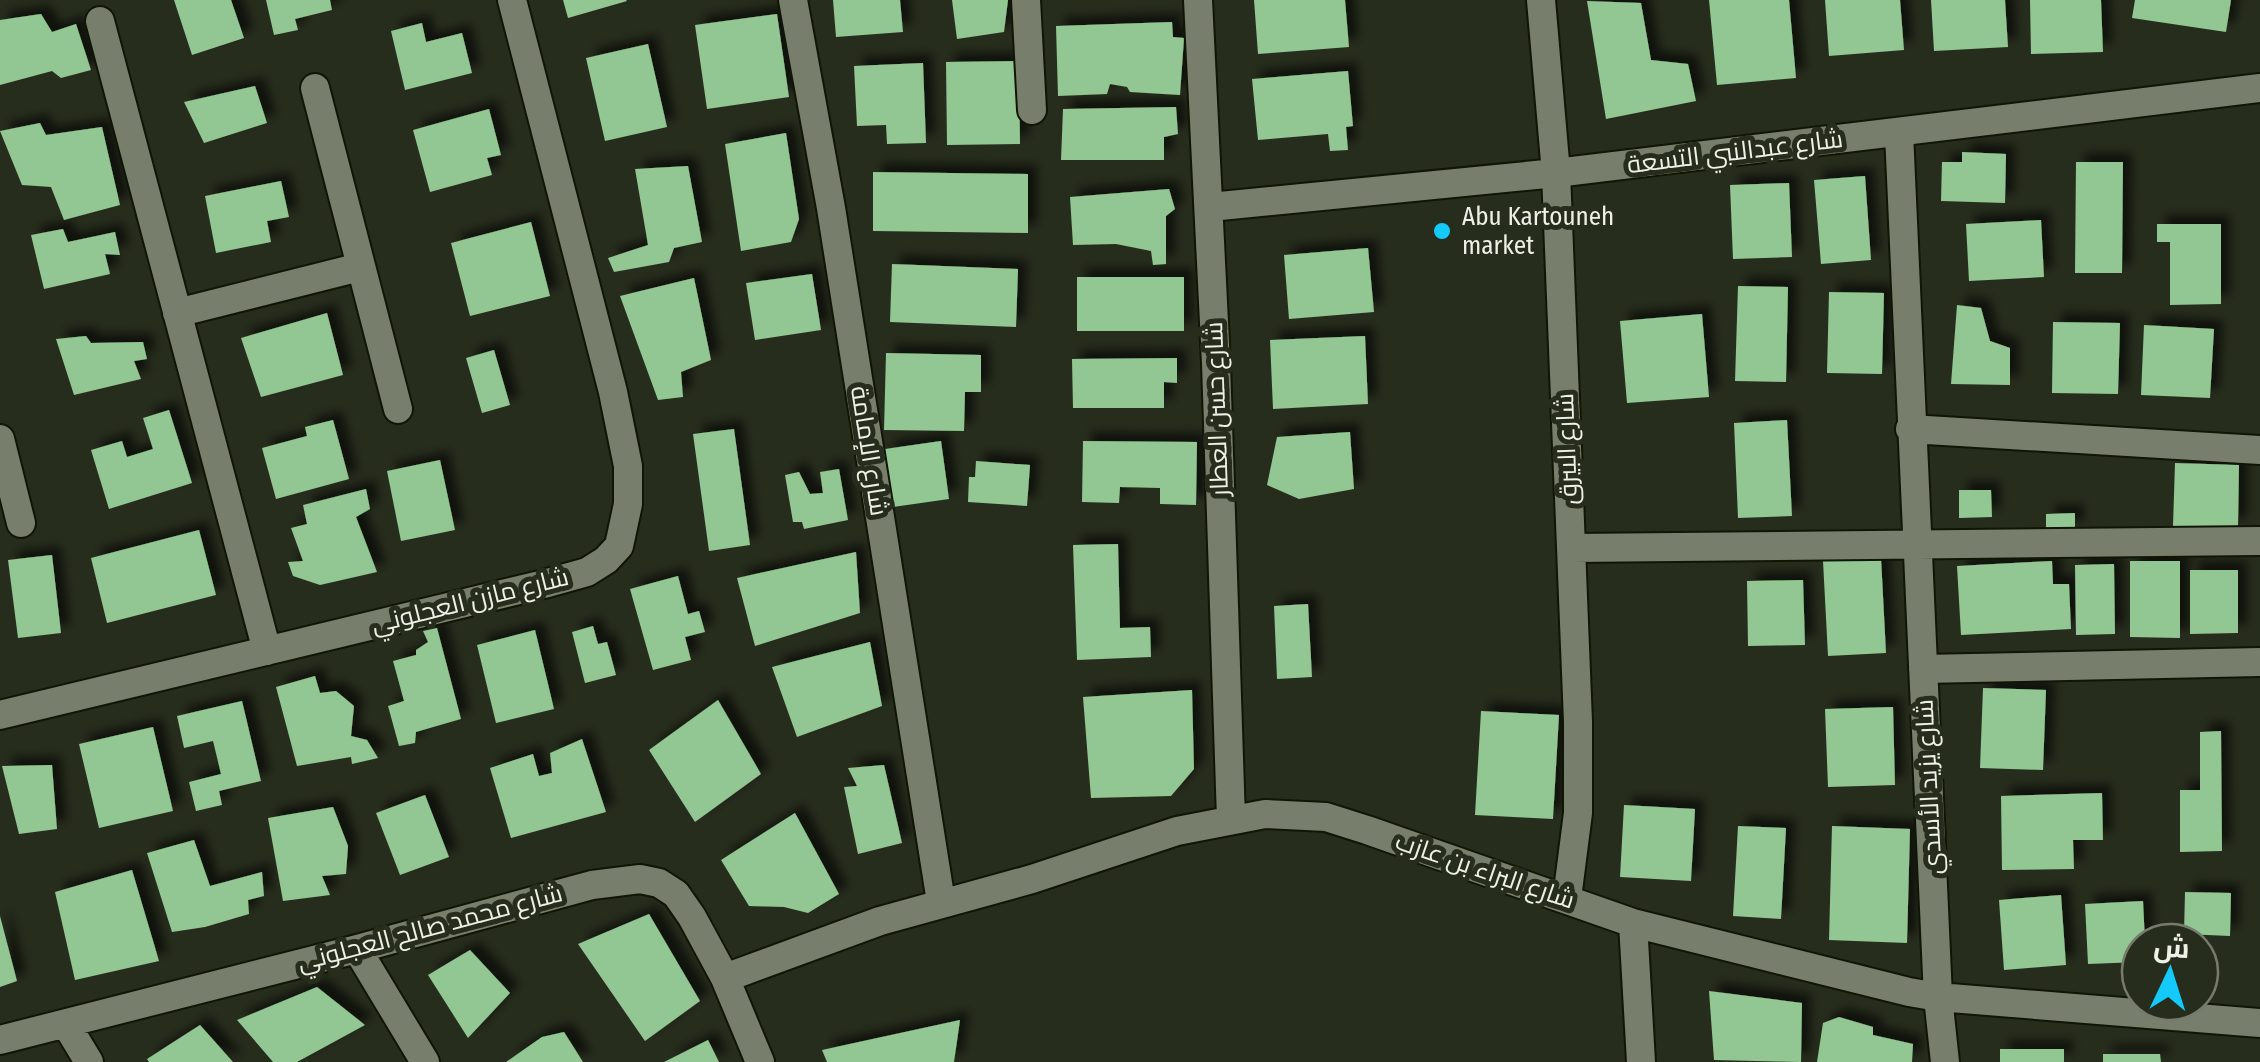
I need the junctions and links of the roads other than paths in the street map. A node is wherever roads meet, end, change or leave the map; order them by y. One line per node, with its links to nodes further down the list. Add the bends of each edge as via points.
1 (512, 0): 23 (street, شارع مازن العجلوني, via 628,466 619,546 587,572)
2 (793, 0): 29 (street, شارع الإمامة)
3 (1026, 0): 9 (street)
4 (1198, 0): 12 (street, شارع حسن العطار)
5 (1542, 0): 11 (street, شارع البيرق)
6 (100, 21): 14 (street)
7 (315, 88): 13 (street)
8 (2260, 88): 10 (street, شارع عبدالنبي التسعة)
9 (1032, 110)
10 (1898, 134): 11 (street, شارع عبدالنبي التسعة); 16 (street)
11 (1556, 173): 12 (street, شارع عبدالنبي التسعة); 22 (street, شارع البيرق)
12 (1210, 207): 27 (street, شارع حسن العطار)
13 (360, 266): 14 (street); 15 (street)
14 (177, 312): 23 (street)
15 (398, 409)
16 (1910, 428): 18 (street); 21 (street)
17 (0, 439): 19 (street)
18 (2260, 450)
19 (21, 523)
20 (2260, 541): 21 (street)
21 (1915, 545): 22 (street); 25 (street)
22 (1572, 548): 28 (street, شارع البيرق, via 1578,813)
23 (267, 650): 26 (street, شارع مازن العجلوني)
24 (2260, 662): 25 (street, شارع يزيد الأسدي)
25 (1923, 669): 33 (street, شارع يزيد الأسدي)
26 (0, 715)
27 (1231, 819): 28 (street, شارع البراء بن عازب, via 1326,817); 29 (street, شارع البراء بن عازب)
28 (1567, 898): 30 (street, شارع البراء بن عازب)
29 (941, 902): 32 (street, شارع البراء بن عازب)
30 (1633, 923): 33 (street, شارع البراء بن عازب); 40 (street)
31 (357, 949): 32 (street, شارع محمد صالح العجلوني, via 592,884 640,879 676,894); 35 (street, شارع محمد صالح العجلوني); 38 (street)
32 (725, 978): 39 (street, شارع محمد صالح العجلوني)
33 (1938, 997): 34 (street, شارع البراء بن عازب); 41 (street, شارع يزيد الأسدي)
34 (2260, 1022)
35 (66, 1024): 36 (street, شارع محمد صالح العجلوني); 37 (street)
36 (0, 1040)
37 (89, 1062)
38 (425, 1062)
39 (760, 1062)
40 (1641, 1062)
41 (1945, 1062)

